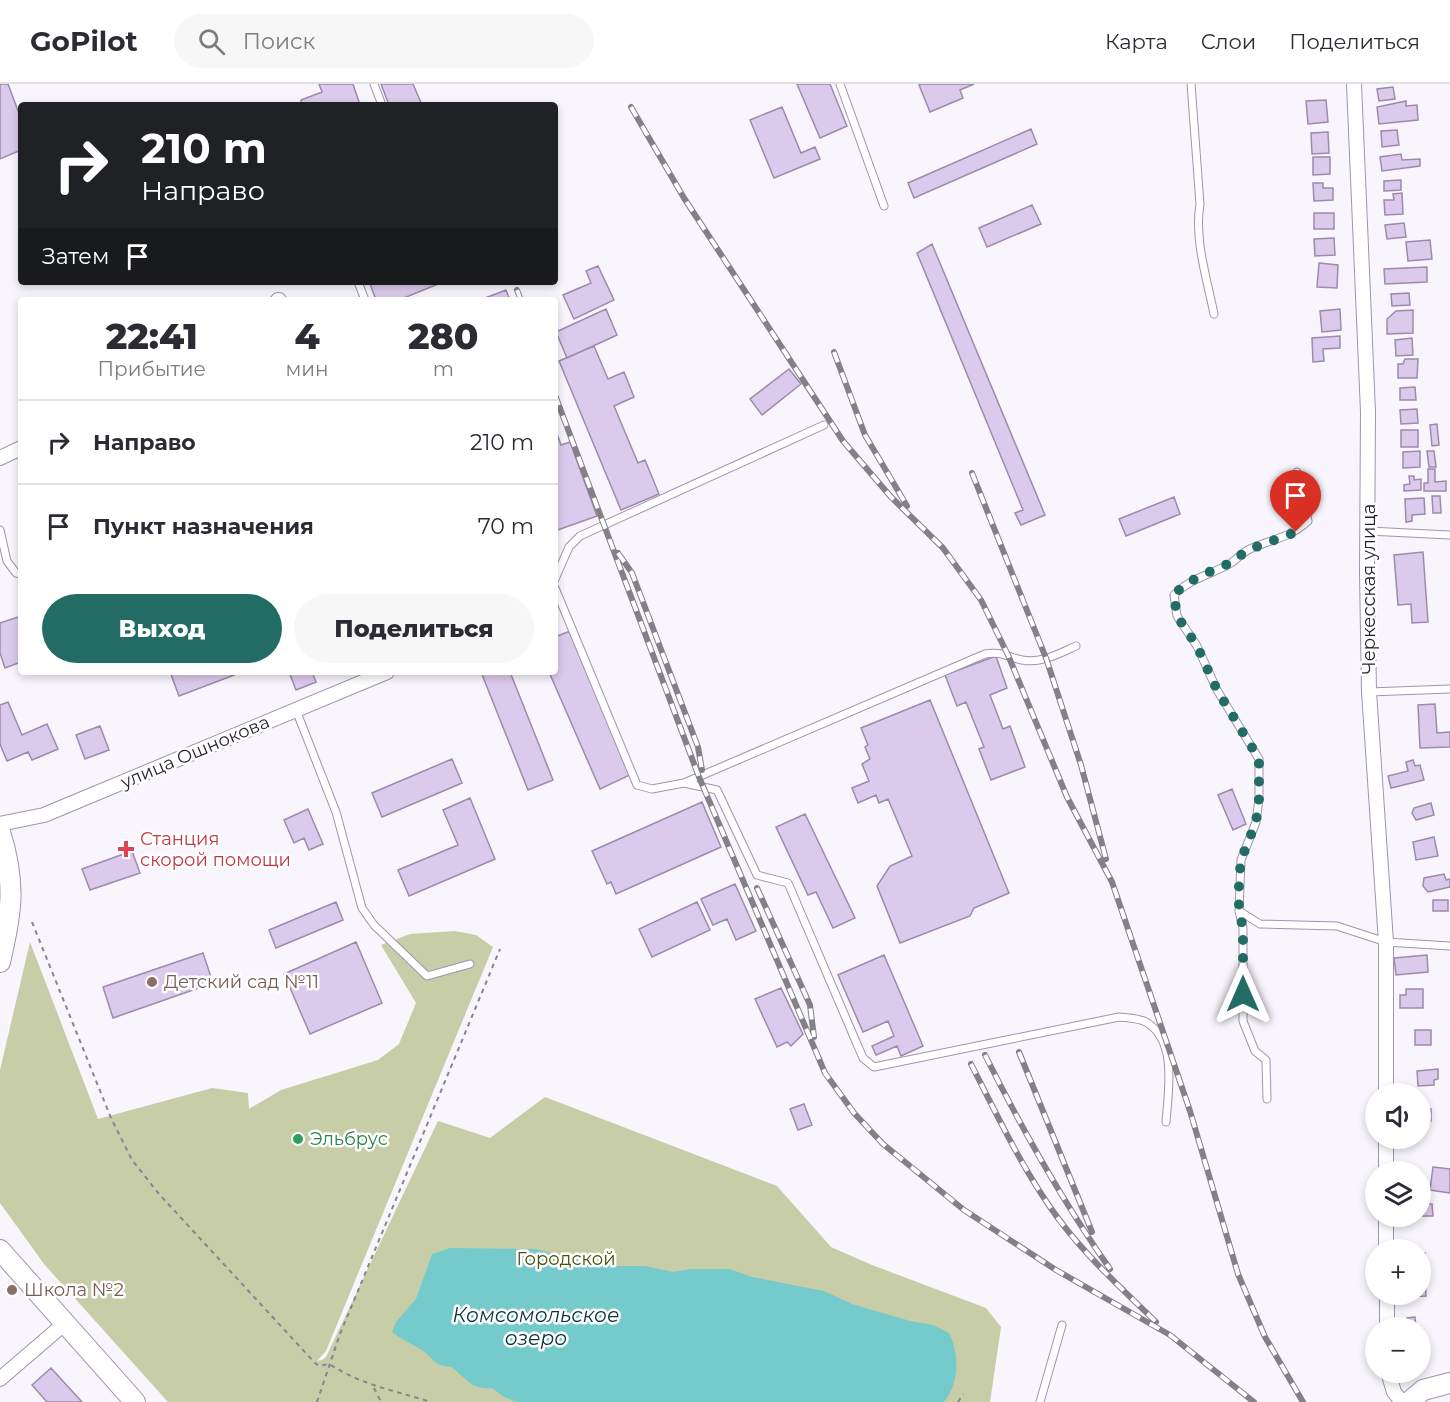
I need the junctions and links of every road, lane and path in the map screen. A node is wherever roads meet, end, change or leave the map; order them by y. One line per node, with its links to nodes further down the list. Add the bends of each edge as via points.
1 (374, 84): 5 (lane)
2 (840, 84): 6 (lane)
3 (1191, 84): 7 (lane, via 1198,219)
4 (1354, 84): 13 (street, Черкесская улица, via 1368,412)
5 (381, 102)
6 (884, 206)
7 (1214, 314)
8 (824, 425): 15 (lane, via 580,536 569,547)
9 (18, 449): 10 (street)
10 (0, 458)
11 (1297, 472): 26 (lane, via 1308,521 1296,532 1248,550 1198,577 1174,595 1177,616 1259,759 1256,822 1241,860)
12 (0, 530): 16 (lane, via 7,561)
13 (1368, 531): 14 (lane); 21 (street, Черкесская улица)
14 (1450, 535)
15 (558, 572)
16 (18, 573)
17 (558, 595): 23 (lane, via 637,785 652,789)
18 (1077, 646): 23 (lane, via 1034,661 999,652 985,654)
19 (380, 675): 22 (street, улица Ошнокова)
20 (1450, 689): 21 (lane)
21 (1370, 692): 28 (street, Черкесская улица)
22 (296, 709): 24 (street, улица Ошнокова, via 44,815); 32 (lane, via 336,812 362,908 374,925 427,976)
23 (684, 783): 35 (lane, via 717,790 756,875 788,883 863,1058 874,1068 1119,1017 1135,1018 1147,1023 1167,1052)
24 (0, 824)
25 (0, 832): 31 (main road, via 12,906)
26 (1239, 911): 28 (lane, via 1260,924 1337,926); 34 (lane, via 1243,928 1243,1021 1255,1051 1266,1060)
27 (32, 922): 39 (path, via 111,1118 132,1160 315,1363)
28 (1386, 942): 29 (lane); 33 (street, Черкесская улица)
29 (1450, 946)
30 (500, 949): 39 (path)
31 (0, 962)
32 (470, 964)
33 (1386, 1083)
34 (1267, 1099)
35 (1166, 1122)
36 (0, 1250): 37 (main road)
37 (64, 1324): 40 (street); 45 (main road)
38 (1062, 1325): 50 (lane)
39 (329, 1364): 43 (path); 46 (path)
40 (0, 1380)
41 (1392, 1383): 51 (street)
42 (1450, 1383): 52 (main road, via 1423,1390)
43 (374, 1387): 47 (path); 48 (path)
44 (963, 1394): 49 (path)
45 (135, 1402)
46 (317, 1402)
47 (381, 1402)
48 (431, 1402)
49 (958, 1402)
50 (1040, 1402)
51 (1402, 1402)
52 (1409, 1402)

